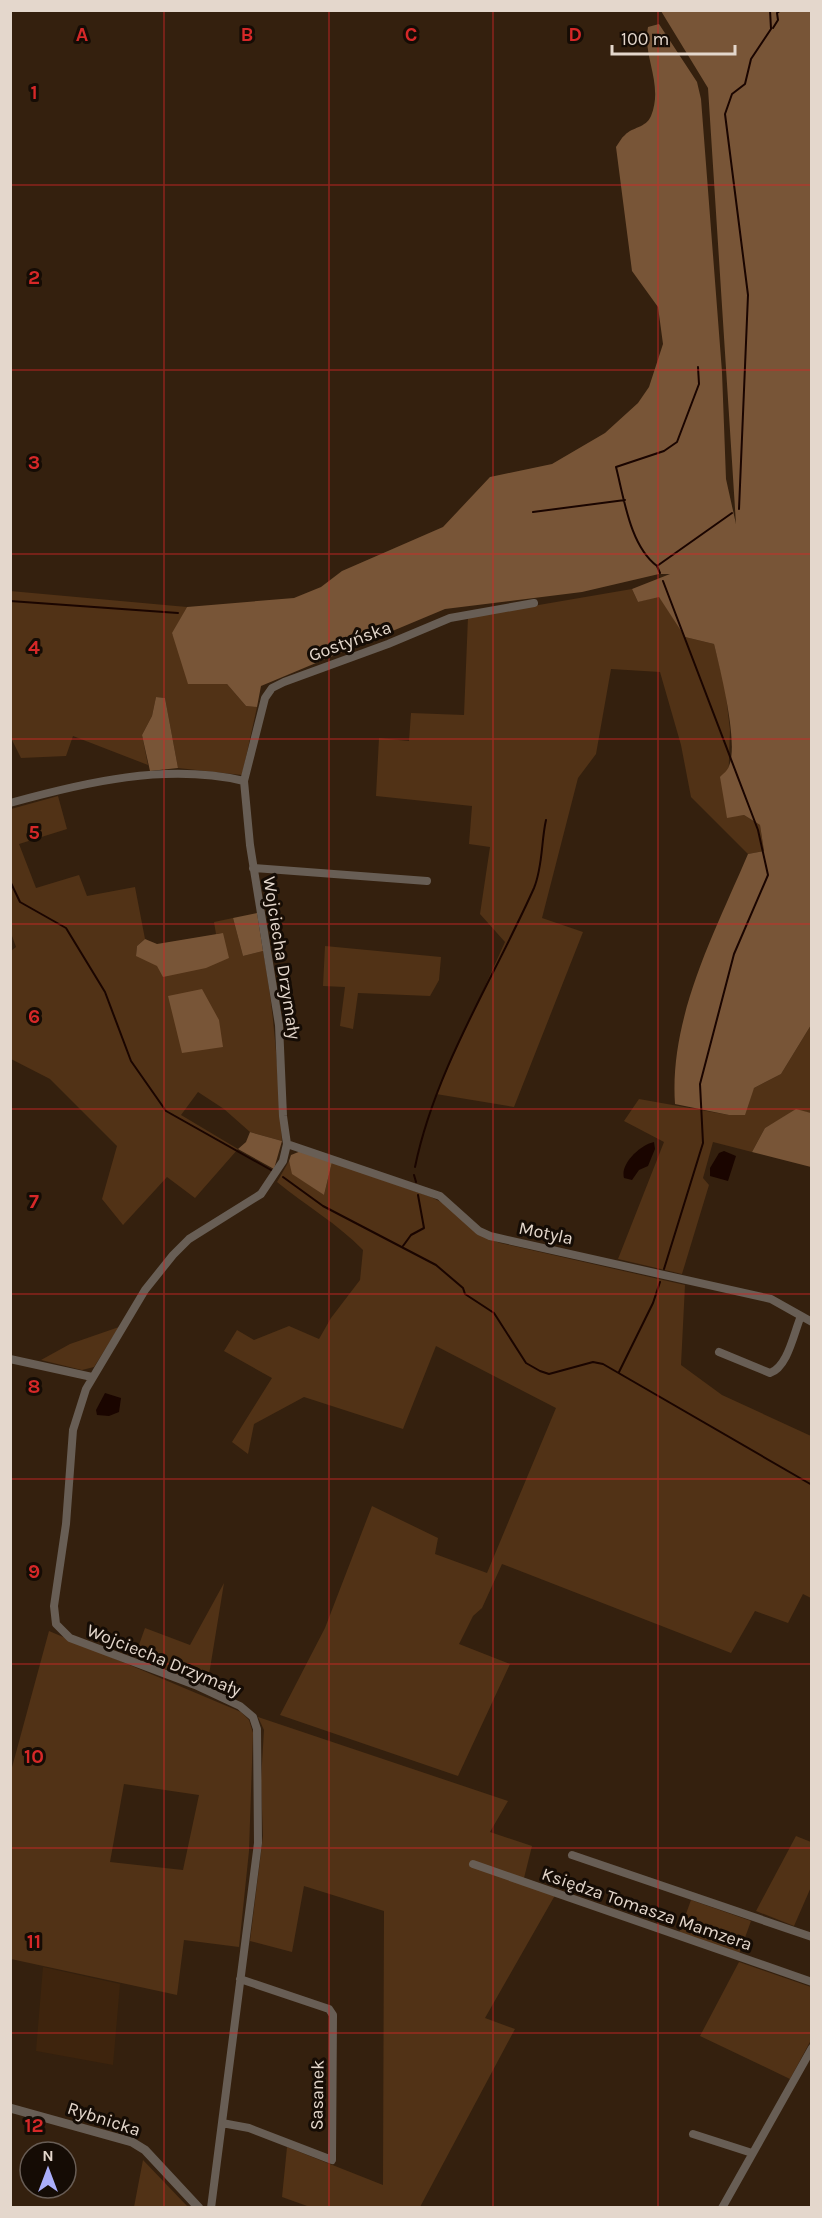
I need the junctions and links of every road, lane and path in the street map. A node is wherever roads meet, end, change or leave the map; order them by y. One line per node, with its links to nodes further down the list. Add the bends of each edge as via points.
1 (534, 603): 2 (street, Gostyńska, via 450,618 272,688 265,699)
2 (244, 781): 3 (street, via 191,774 137,777 72,786); 4 (street, Wojciecha Drzymały)
3 (10, 803)
4 (253, 868): 5 (street); 6 (street, Wojciecha Drzymały, via 279,1025)
5 (427, 881)
6 (287, 1144): 7 (street, Motyla, via 440,1196 490,1236 771,1299); 11 (street, Wojciecha Drzymały, via 274,1179 261,1194 189,1239 173,1255 145,1290)
7 (801, 1316): 8 (street, Motyla); 9 (street, via 775,1371 770,1373)
8 (812, 1322)
9 (719, 1352)
10 (10, 1359): 11 (street)
11 (92, 1377): 15 (street, Wojciecha Drzymały, via 73,1430 54,1616 56,1624 70,1638 195,1685 240,1706 252,1717 257,1729 258,1843)
12 (572, 1855): 14 (street)
13 (473, 1864): 16 (street, Księdza Tomasza Mamzera)
14 (812, 1937)
15 (240, 1979): 19 (street, Wojciecha Drzymały); 19 (street, Sasanek, via 329,2009 333,2015 332,2160 258,2131)
16 (812, 1982)
17 (812, 2048): 21 (street)
18 (10, 2109): 22 (street, Rybnicka, via 132,2142 145,2150)
19 (222, 2123): 23 (street, Wojciecha Drzymały)
20 (693, 2134): 21 (street)
21 (752, 2154): 24 (street)
22 (199, 2208)
23 (211, 2208)
24 (722, 2208)

